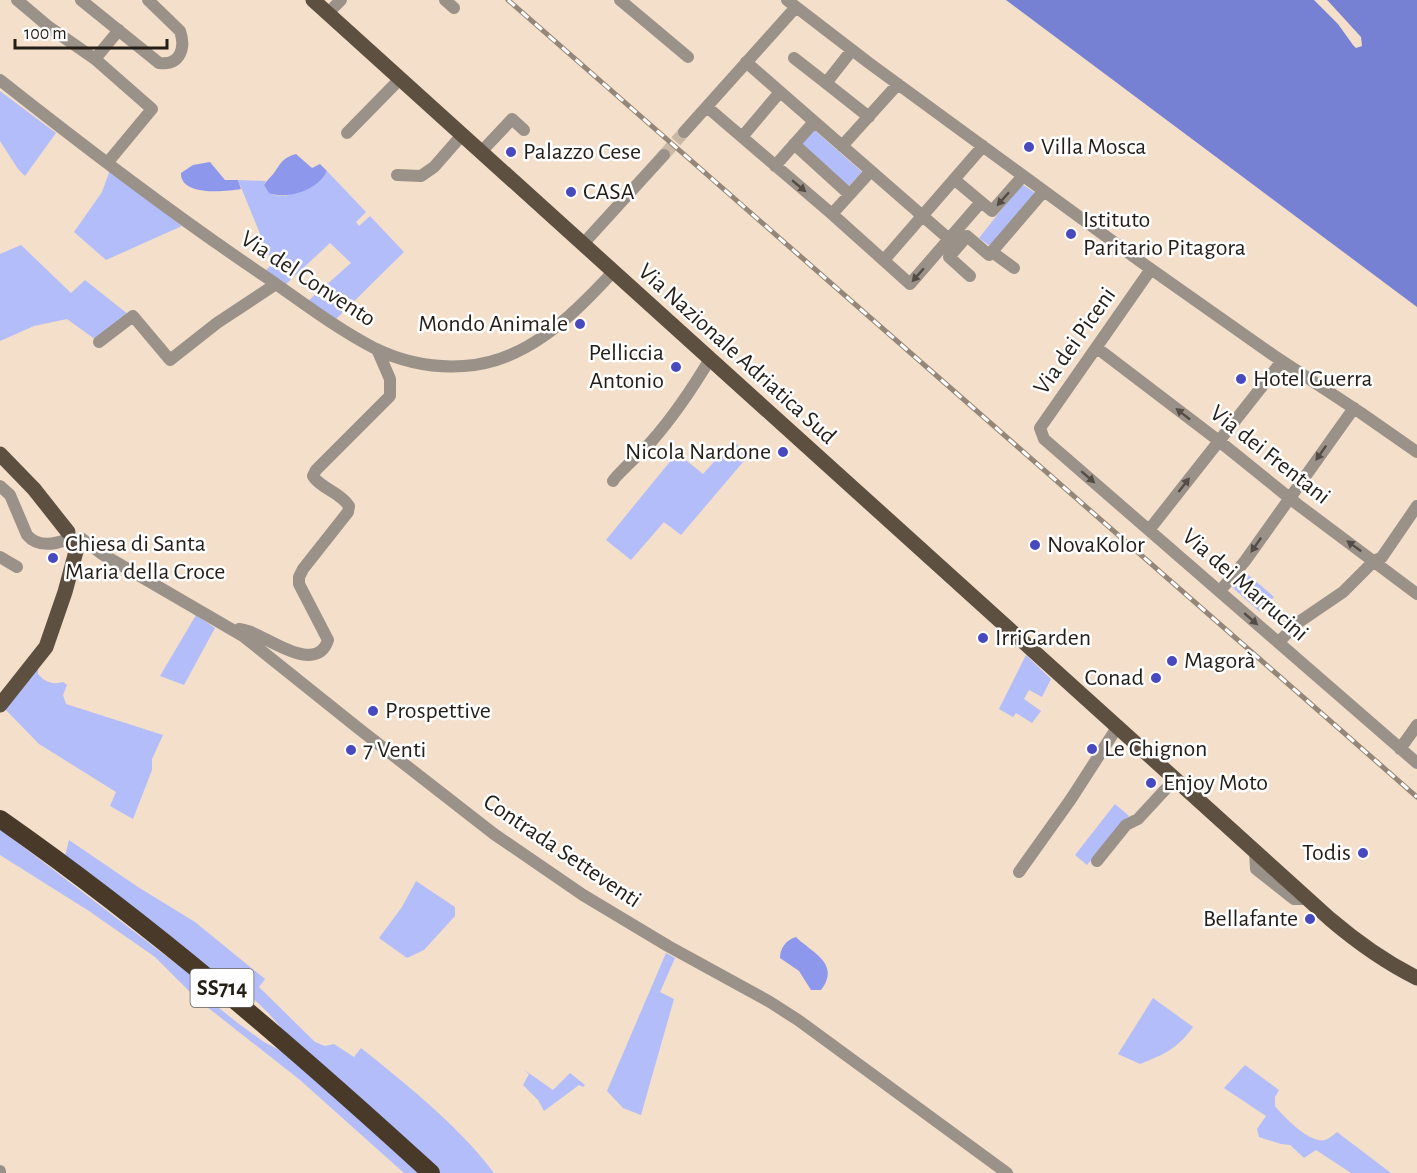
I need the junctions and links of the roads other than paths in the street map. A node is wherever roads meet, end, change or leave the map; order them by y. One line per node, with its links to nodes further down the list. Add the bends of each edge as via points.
1 (17, 0): 13 (street)
2 (81, 0): 9 (street)
3 (148, 0): 9 (street, via 180,31 183,41 177,60 159,63)
4 (312, 0): 8 (main road, Via Nazionale Adriatica Sud)
5 (341, 0): 8 (street)
6 (620, 0): 11 (street)
7 (792, 3): 10 (street); 14 (street)
8 (327, 14): 15 (main road, Via Nazionale Adriatica Sud)
9 (119, 30): 13 (street)
10 (852, 50): 17 (street); 18 (street)
11 (688, 57)
12 (794, 58): 17 (street)
13 (95, 59): 33 (street, via 152,110)
14 (746, 62): 19 (street); 20 (street)
15 (400, 79): 25 (street); 26 (main road, Via Nazionale Adriatica Sud)
16 (0, 80): 33 (street, Via del Convento)
17 (826, 83): 21 (street)
18 (898, 84): 21 (street); 29 (street)
19 (780, 92): 22 (street); 27 (street)
20 (707, 107): 24 (street); 27 (street)
21 (869, 117): 30 (street)
22 (814, 122): 28 (street); 30 (street)
23 (524, 130): 31 (street, via 512,119)
24 (684, 132)
25 (347, 133)
26 (462, 135): 31 (main road, Via Nazionale Adriatica Sud); 36 (street, via 421,176)
27 (742, 137): 34 (street)
28 (794, 144): 34 (street); 40 (street)
29 (983, 146): 37 (street); 38 (street)
30 (842, 147): 35 (street)
31 (481, 152): 45 (main road, Via Nazionale Adriatica Sud)
32 (664, 155): 45 (street)
33 (108, 162): 52 (street, Via del Convento, via 213,242)
34 (775, 166): 42 (street, one-way to 42)
35 (870, 172): 40 (street); 43 (street)
36 (398, 175)
37 (1023, 176): 39 (street); 41 (street, one-way to 41, via 993,210)
38 (955, 180): 41 (street); 43 (street)
39 (1043, 192): 46 (street); 50 (street)
40 (849, 194): 42 (street)
41 (981, 202): 44 (street)
42 (832, 214): 47 (street)
43 (923, 215): 44 (street); 47 (street)
44 (949, 239): 47 (street, one-way to 47, via 910,284)
45 (583, 244): 49 (main road, Via Nazionale Adriatica Sud)
46 (992, 252): 48 (street); 51 (street, via 989,255 967,236 949,257)
47 (884, 260)
48 (1014, 268)
49 (613, 272): 55 (street, Via del Convento, via 538,342 505,358 441,366 418,364); 56 (main road, Via Nazionale Adriatica Sud)
50 (1155, 272): 54 (street, Via dei Piceni); 57 (street)
51 (970, 276)
52 (276, 284): 53 (street, via 170,360 133,316); 55 (street, Via del Convento)
53 (99, 342)
54 (1097, 348): 59 (street, Via dei Piceni, via 1040,428); 60 (street, Via dei Frentani, one-way to 54)
55 (377, 349): 74 (street, via 390,380 390,396 313,476 344,497 349,506 299,577 328,640 326,646 319,652 292,652 254,633)
56 (710, 359): 63 (street, via 680,407); 78 (main road, Via Nazionale Adriatica Sud)
57 (1282, 361): 58 (street); 60 (street)
58 (1354, 408): 61 (street); 65 (street, one-way to 65)
59 (1044, 439): 67 (street, Via dei Marrucini, one-way to 67)
60 (1219, 441): 65 (street, Via dei Frentani); 67 (street, one-way to 60)
61 (1417, 452)
62 (0, 454): 68 (main road, via 34,489)
63 (613, 481)
64 (0, 486): 68 (street, via 10,495 27,535 36,543)
65 (1289, 497): 70 (street, Via dei Frentani, one-way to 65); 72 (street, one-way to 72)
66 (1417, 506): 70 (street, via 1382,556)
67 (1149, 530): 72 (street, Via dei Marrucini)
68 (73, 540): 74 (street, Contrada Setteventi); 76 (main road, via 66,588 46,647)
69 (0, 556): 71 (street)
70 (1374, 561): 73 (street, Via dei Frentani); 75 (street)
71 (17, 567)
72 (1220, 591): 75 (street, Via dei Marrucini, one-way to 75)
73 (1417, 594)
74 (229, 626): 87 (street, Contrada Setteventi, via 494,834 583,896 789,1014)
75 (1279, 642): 79 (street, Via dei Marrucini)
76 (0, 705)
77 (1417, 724): 79 (street)
78 (1118, 726): 81 (main road, Via Nazionale Adriatica Sud); 84 (street)
79 (1400, 749): 80 (street, Via dei Marrucini)
80 (1417, 764)
81 (1175, 778): 83 (street, via 1138,819 1126,825); 85 (main road, Via Nazionale Adriatica Sud, via 1362,945)
82 (0, 819): 86 (highway, SS714, via 229,993)
83 (1097, 861)
84 (1019, 872)
85 (1417, 978)
86 (431, 1173)
87 (1007, 1173)

